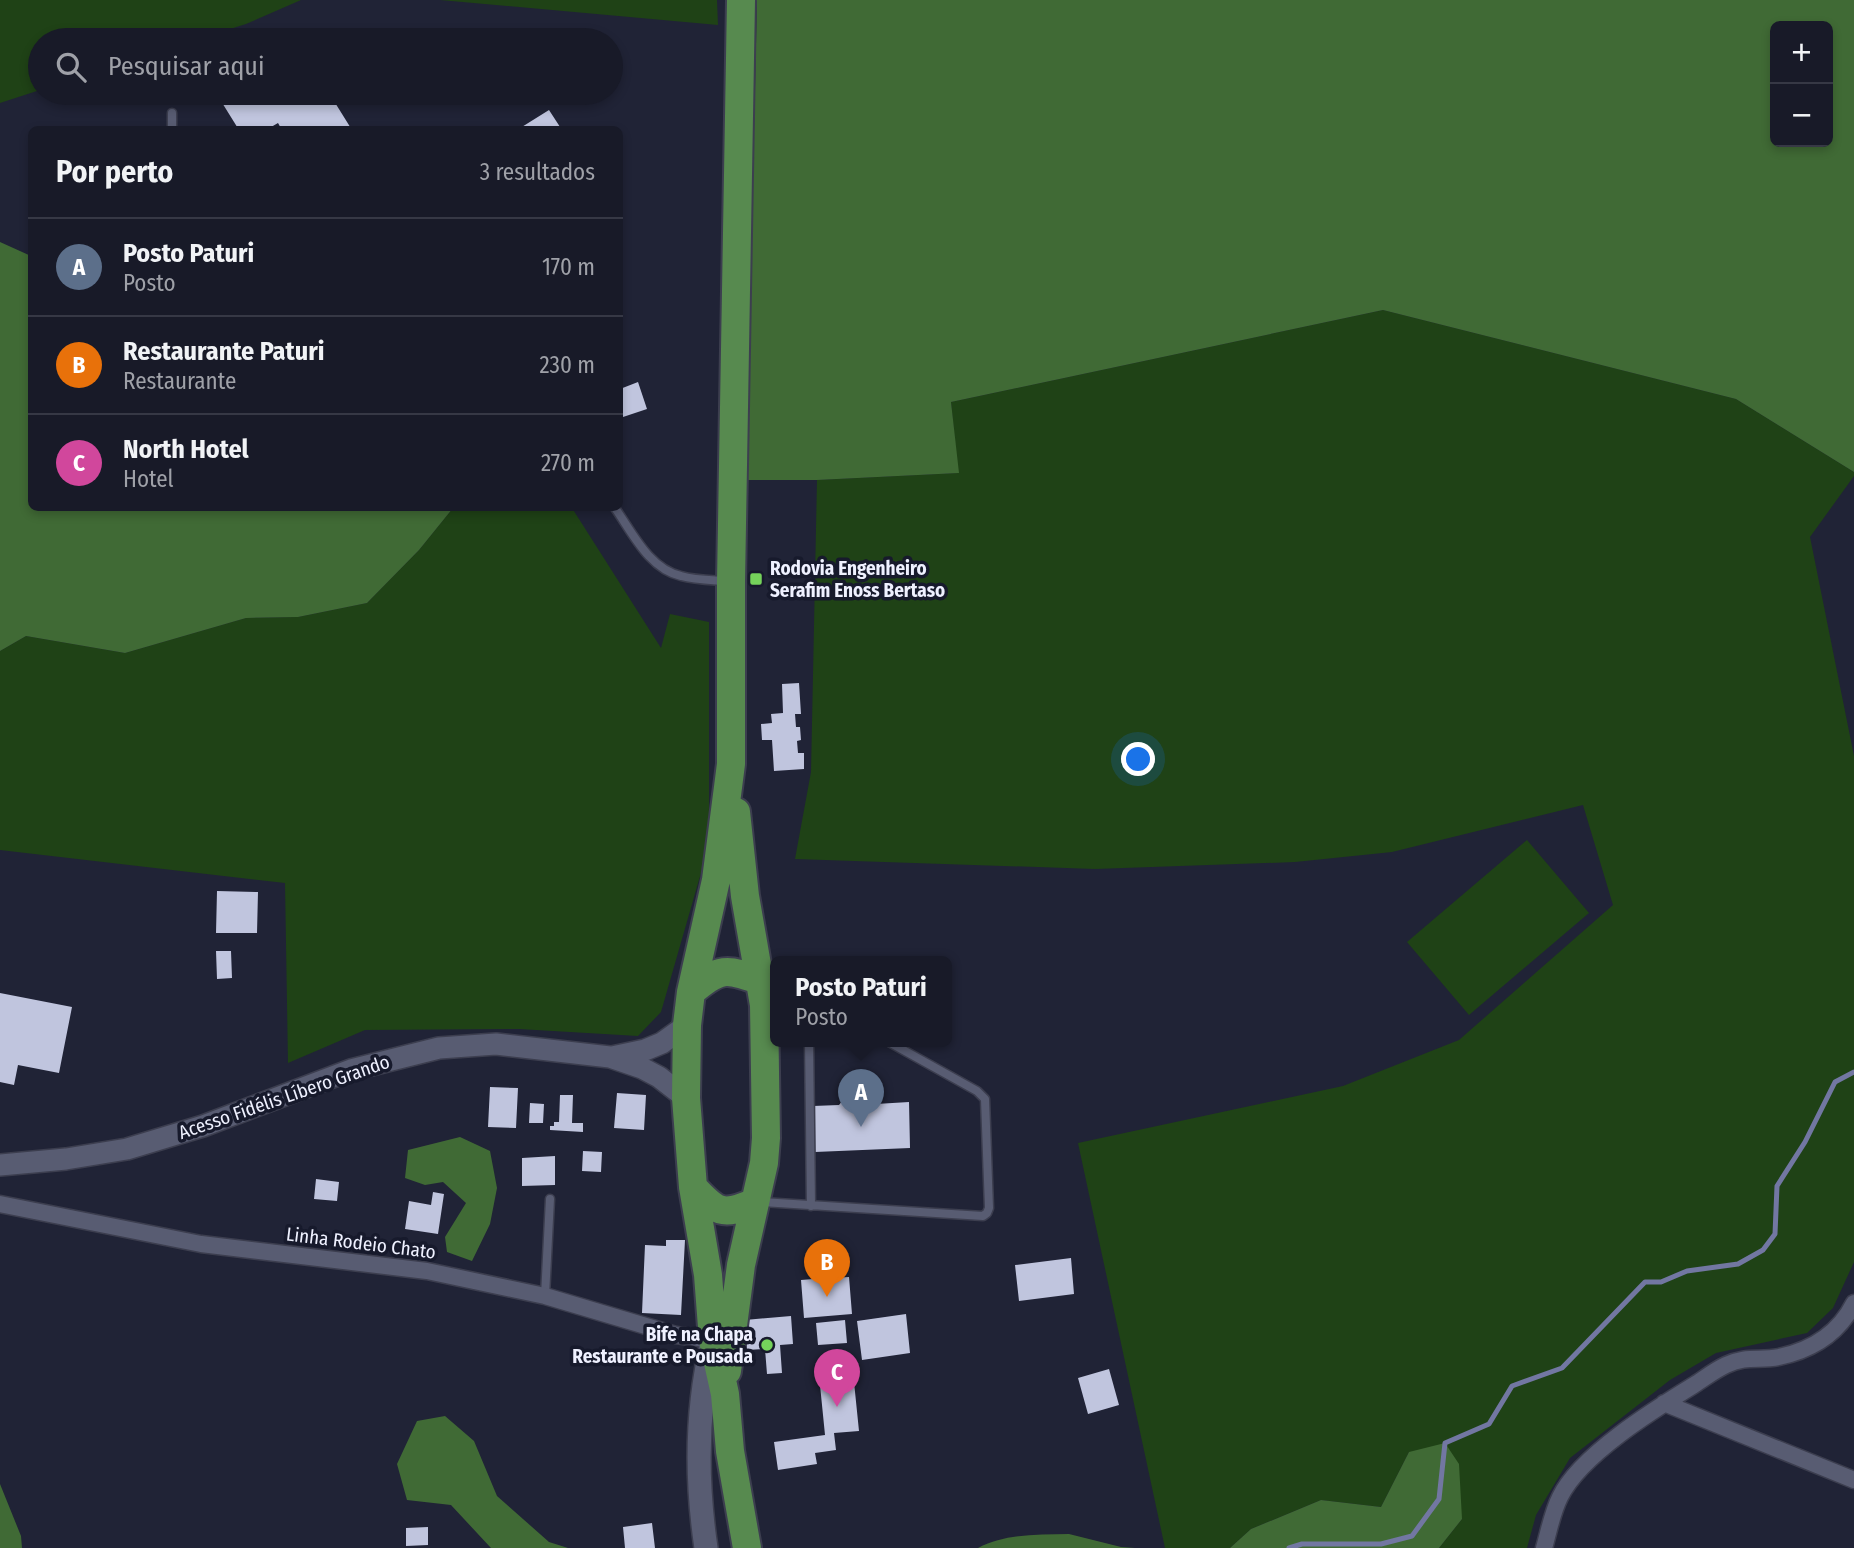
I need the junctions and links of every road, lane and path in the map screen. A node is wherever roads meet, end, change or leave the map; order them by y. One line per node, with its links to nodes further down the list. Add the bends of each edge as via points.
1 (741, 0): 5 (highway)
2 (172, 113): 3 (lane)
3 (172, 126)
4 (617, 511): 5 (lane, via 662,568 680,576)
5 (731, 582): 6 (highway)
6 (731, 764): 7 (highway, via 746,896); 8 (highway, via 716,880)
7 (764, 982): 8 (highway, via 726,971 709,977); 17 (highway, via 766,1138)
8 (691, 992): 9 (highway)
9 (687, 1025): 12 (street, Acesso Fidélis Líbero Grando, via 662,1043); 13 (highway)
10 (809, 1047): 19 (lane)
11 (898, 1047): 19 (lane, via 977,1091 985,1100 987,1213)
12 (610, 1057): 13 (street, Acesso Fidélis Líbero Grando, via 659,1077); 14 (street, Acesso Fidélis Líbero Grando, via 496,1044 439,1048 351,1070 203,1126 127,1149)
13 (686, 1098): 15 (highway)
14 (0, 1165)
15 (693, 1187): 17 (highway, via 724,1212); 22 (highway)
16 (550, 1199): 20 (lane)
17 (755, 1202): 19 (lane); 23 (highway, via 741,1265)
18 (0, 1204): 20 (street, Linha Rodeio Chato, via 201,1244 427,1271)
19 (811, 1206)
20 (545, 1296): 22 (street, Linha Rodeio Chato, via 676,1335)
21 (1854, 1303): 24 (street, via 1834,1332 1812,1345 1778,1357 1746,1358 1726,1365)
22 (713, 1340): 23 (highway); 26 (main road, via 699,1424)
23 (724, 1394): 27 (highway)
24 (1664, 1403): 25 (street); 28 (street, via 1584,1463 1560,1496)
25 (1854, 1480)
26 (706, 1548)
27 (747, 1548)
28 (1544, 1548)

